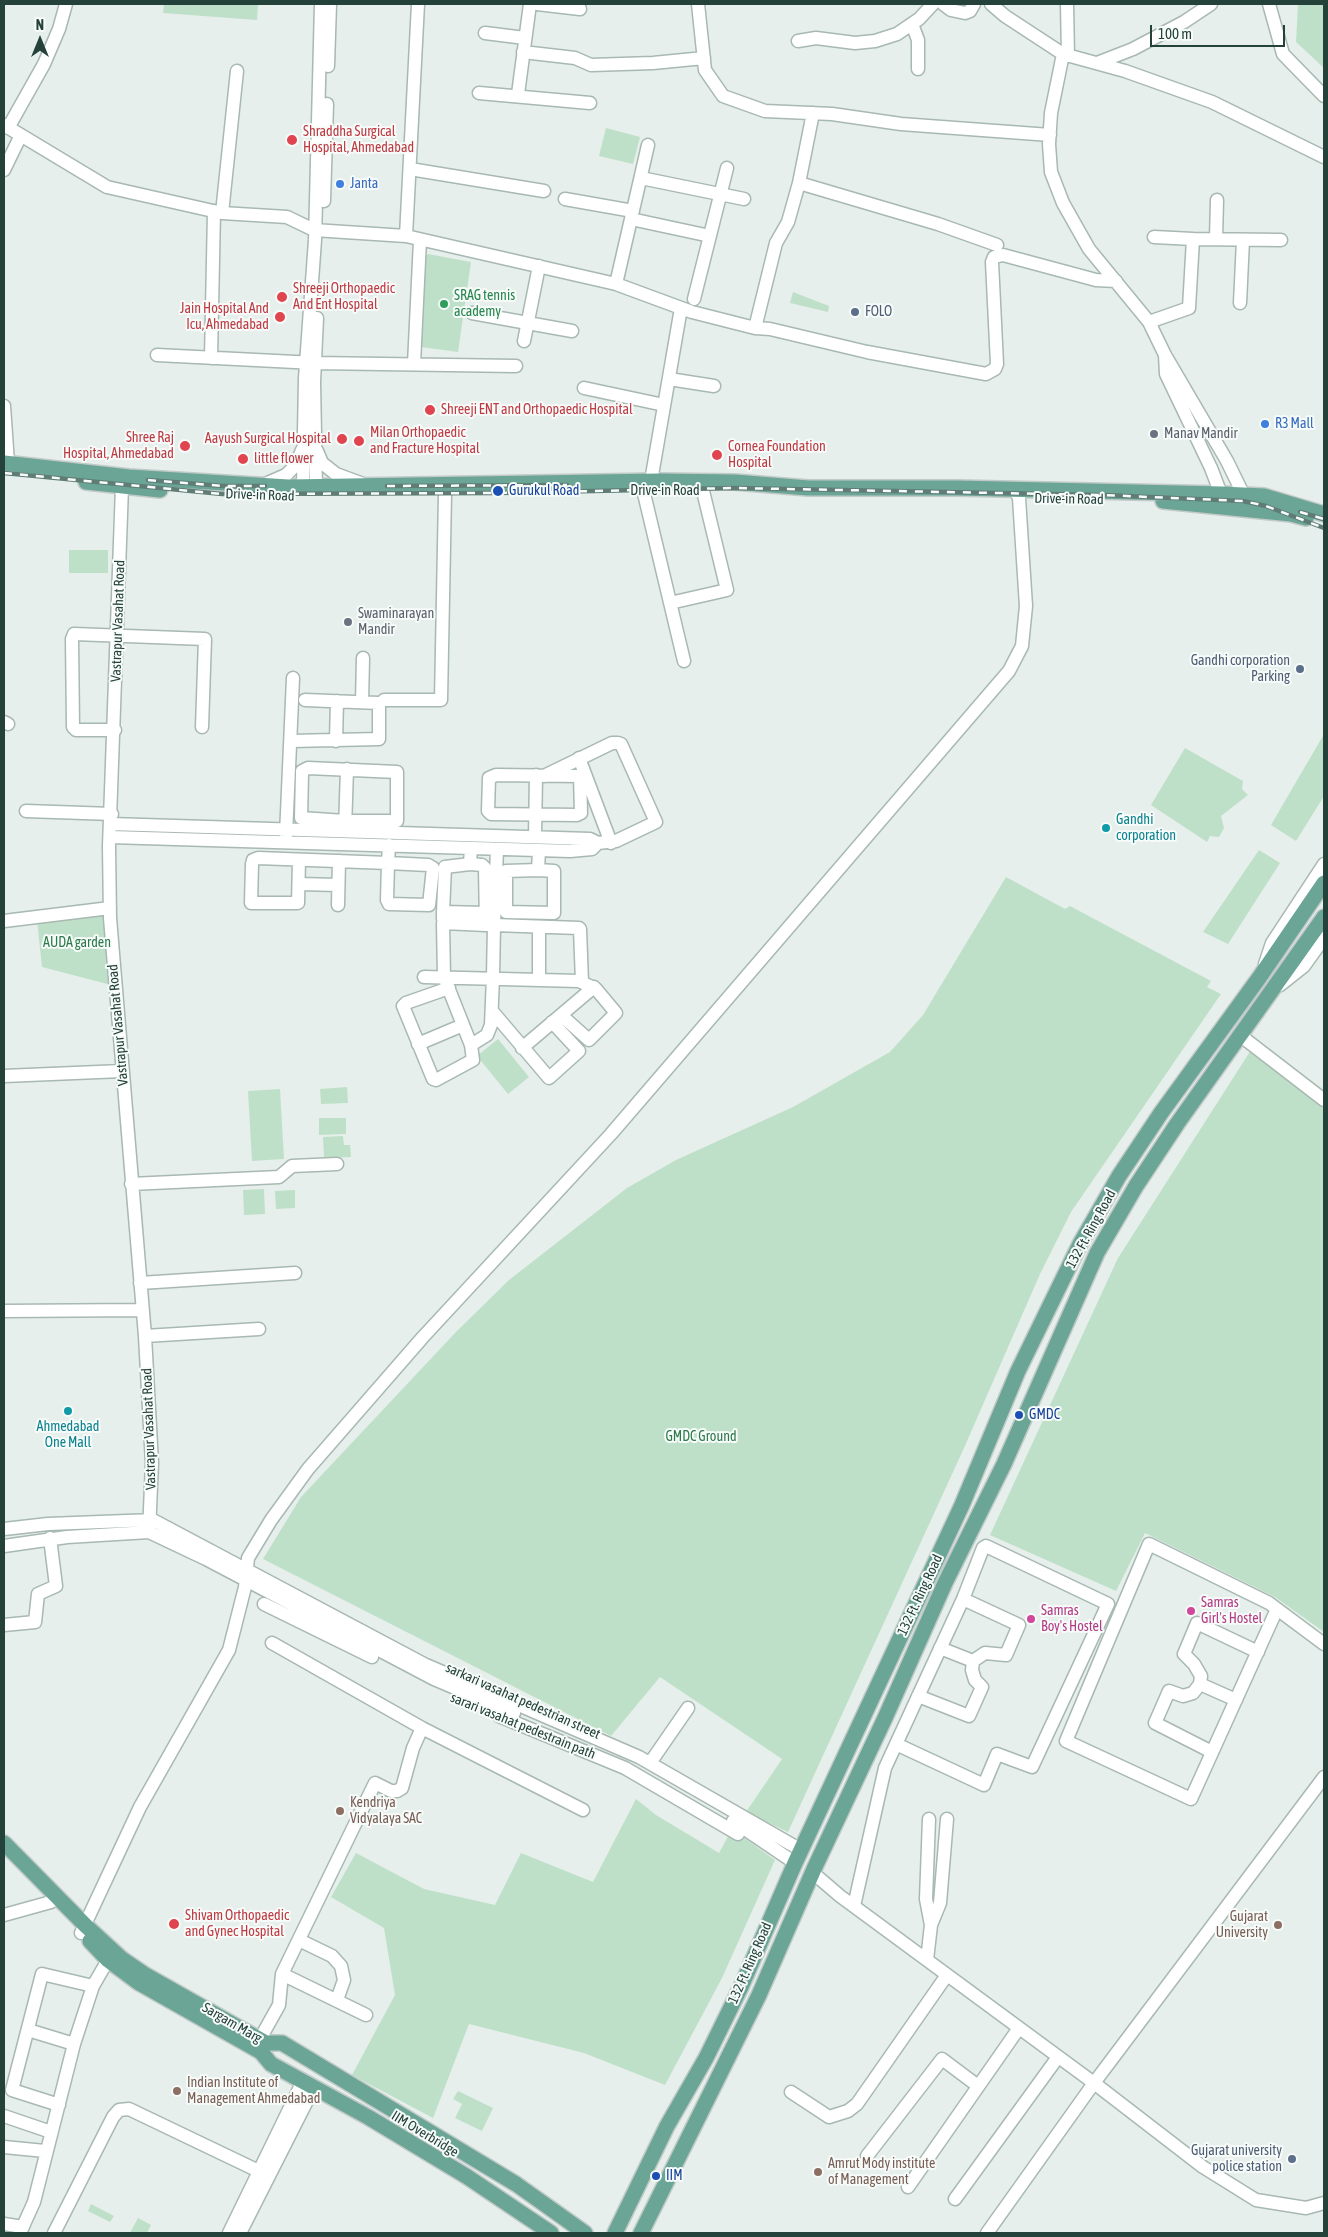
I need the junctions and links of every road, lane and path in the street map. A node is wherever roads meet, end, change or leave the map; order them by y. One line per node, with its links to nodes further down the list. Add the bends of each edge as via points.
1 (66, 4): 31 (street, via 44,64)
2 (321, 4): 48 (street)
3 (330, 4): 48 (street)
4 (418, 4): 37 (street)
5 (530, 4): 18 (street)
6 (537, 4): 15 (street)
7 (698, 4): 22 (street)
8 (933, 4): 16 (street)
9 (942, 4): 10 (street, via 965,13)
10 (974, 4)
11 (991, 4): 21 (street)
12 (1067, 4): 21 (street)
13 (1211, 4): 23 (street, via 1133,49)
14 (1268, 4): 28 (street, via 1283,54)
15 (580, 9)
16 (912, 24): 19 (street, via 897,34 875,41 855,43 816,38); 24 (street, via 918,40)
17 (485, 33): 18 (street)
18 (525, 38): 20 (street)
19 (798, 42)
20 (524, 52): 22 (street, via 575,58 591,65); 27 (street)
21 (1065, 55): 23 (street); 33 (street, via 1051,113)
22 (704, 58): 30 (street, via 705,70 723,96 765,111)
23 (1097, 64): 35 (street, via 1212,102)
24 (918, 69)
25 (237, 71): 46 (street)
26 (479, 92): 27 (street)
27 (518, 94): 29 (street)
28 (1324, 96)
29 (590, 102)
30 (813, 113): 33 (street, via 901,124); 40 (street)
31 (6, 126): 32 (street)
32 (21, 135): 38 (street); 46 (street, via 107,187)
33 (1050, 135): 59 (street, via 1051,172 1063,203 1090,249)
34 (648, 145): 39 (street)
35 (1324, 156)
36 (727, 168): 42 (street)
37 (410, 169): 41 (street); 49 (street)
38 (4, 170)
39 (641, 178): 42 (street); 47 (street)
40 (799, 183): 57 (street); 67 (street, via 788,222 776,242)
41 (544, 191)
42 (720, 194): 44 (street); 50 (street)
43 (565, 199): 47 (street)
44 (744, 199)
45 (1217, 200): 53 (street)
46 (218, 212): 48 (street, via 287,217); 72 (street)
47 (632, 215): 50 (street); 60 (street)
48 (318, 230): 49 (street); 73 (street)
49 (406, 236): 54 (street)
50 (710, 236): 61 (street)
51 (1154, 237): 52 (street)
52 (1193, 239): 53 (street); 65 (street, via 1189,308)
53 (1216, 239): 55 (street)
54 (420, 240): 58 (street); 74 (street)
55 (1243, 240): 56 (street); 62 (street)
56 (1282, 240)
57 (997, 245)
58 (539, 266): 60 (street); 66 (street)
59 (1116, 282): 65 (street); 67 (street, via 1096,280 1003,255 994,257 997,364 986,374)
60 (616, 284): 63 (street)
61 (694, 299)
62 (1240, 303)
63 (681, 308): 67 (street); 76 (street)
64 (472, 314): 66 (street)
65 (1149, 322): 70 (street)
66 (527, 323): 68 (street); 69 (street)
67 (755, 328)
68 (572, 332)
69 (524, 341)
70 (1165, 354): 91 (street); 92 (street, via 1166,374)
71 (157, 355): 72 (street)
72 (211, 358): 73 (street)
73 (310, 363): 74 (street); 81 (street)
74 (414, 364): 75 (street)
75 (516, 366)
76 (668, 379): 77 (street); 79 (street)
77 (714, 386)
78 (584, 388): 79 (street)
79 (664, 405): 83 (street)
80 (4, 406): 82 (street)
81 (310, 446): 84 (street, via 286,475); 85 (street, via 322,463 336,474); 87 (street)
82 (5, 466): 84 (main road, Drive-in Road); 86 (main road, Drive-in Road)
83 (645, 484): 85 (main road, Drive-in Road); 88 (main road, Drive-in Road); 89 (main road, Drive-in Road, via 735,482 808,488); 90 (main road, Drive-in Road); 96 (street)
84 (260, 486): 87 (main road, Drive-in Road)
85 (369, 486): 87 (main road, Drive-in Road)
86 (122, 487): 87 (main road, Drive-in Road); 97 (street, Vastrapur Vasahat Road)
87 (310, 491): 90 (main road, Drive-in Road)
88 (703, 491): 89 (main road, Drive-in Road, via 808,497); 96 (street, via 727,590)
89 (1017, 493): 92 (main road, Drive-in Road); 170 (street, via 1026,606 1022,646 1009,672 611,1134 423,1337 308,1469 259,1538 248,1558)
90 (445, 494): 102 (street, via 441,700)
91 (1245, 495): 92 (main road); 93 (street); 94 (main road, via 1264,496)
92 (1224, 501): 93 (main road, Drive-in Road)
93 (1250, 511): 95 (main road, Drive-in Road, via 1292,514)
94 (1324, 514)
95 (1324, 524)
96 (670, 603): 99 (street)
97 (118, 634): 105 (street, via 205,639); 106 (street, Vastrapur Vasahat Road); 106 (street, via 79,633 72,639 73,727 76,730)
98 (363, 658): 104 (street)
99 (684, 661)
100 (293, 678): 107 (street)
101 (305, 700): 103 (street)
102 (384, 700)
103 (337, 701): 104 (street); 108 (street)
104 (362, 702): 108 (street, via 380,704 378,739)
105 (202, 727)
106 (115, 730): 114 (street, Vastrapur Vasahat Road)
107 (291, 741): 108 (street); 116 (street)
108 (336, 741)
109 (579, 758): 111 (street); 120 (street); 120 (street, via 612,744 621,744 656,820 653,825)
110 (347, 769): 115 (street); 115 (street, via 308,768 302,771 300,816); 117 (street, via 397,772 397,820)
111 (540, 776): 113 (street); 113 (street, via 580,776 580,813); 113 (street, via 496,775 489,778 489,813)
112 (26, 811): 114 (street)
113 (536, 814): 118 (street)
114 (111, 825): 116 (street); 119 (street); 134 (street, Vastrapur Vasahat Road)
115 (345, 826): 116 (street); 117 (street)
116 (286, 829): 119 (street)
117 (388, 833): 118 (street); 119 (street); 121 (street); 126 (street)
118 (535, 837): 120 (street, via 590,839)
119 (286, 843)
120 (605, 843): 123 (street, via 592,849)
121 (471, 848): 122 (street); 127 (street)
122 (497, 848): 123 (street); 138 (street)
123 (539, 850): 129 (street)
124 (299, 860): 125 (street); 131 (street); 131 (street, via 253,860 250,900 254,904 296,905)
125 (339, 861): 126 (street); 132 (street)
126 (388, 863): 126 (street, via 431,866 431,903 426,906 389,904)
127 (470, 864): 136 (street, via 445,867); 138 (street, via 485,868)
128 (1324, 864): 144 (street, via 1272,943)
129 (538, 870): 135 (street, via 554,871); 135 (street, via 506,871 505,912)
130 (1324, 883): 144 (main road, 132 Ft. Ring Road)
131 (299, 884): 132 (street)
132 (338, 885): 133 (street)
133 (338, 905)
134 (110, 908): 137 (street); 155 (street, Vastrapur Vasahat Road)
135 (554, 913): 140 (street, via 562,917)
136 (443, 917): 138 (street); 146 (street)
137 (4, 920)
138 (489, 921): 139 (street); 143 (street)
139 (539, 927): 140 (street); 145 (street)
140 (565, 928): 147 (street, via 579,928 582,932)
141 (1321, 928): 151 (main road, 132 Ft. Ring Road)
142 (424, 976): 146 (street)
143 (493, 977): 145 (street); 146 (street); 148 (street)
144 (1260, 978): 193 (main road, 132 Ft. Ring Road, via 1161,1113 1119,1176 1080,1244 1018,1372 962,1505)
145 (539, 979): 147 (street)
146 (446, 982): 150 (street); 152 (street, via 404,1006)
147 (588, 984): 149 (street); 149 (street, via 616,1013 591,1039)
148 (492, 1011): 153 (street, via 488,1032); 154 (street)
149 (556, 1019): 154 (street); 154 (street, via 579,1051 551,1078)
150 (463, 1025): 152 (street); 153 (street)
151 (1241, 1036): 157 (street); 196 (main road, 132 Ft. Ring Road, via 1141,1179 1097,1253 1004,1464 945,1583)
152 (418, 1044): 153 (street, via 434,1080 473,1060)
153 (471, 1045)
154 (522, 1048)
155 (122, 1071): 156 (street); 159 (street, Vastrapur Vasahat Road)
156 (4, 1076)
157 (1324, 1100)
158 (337, 1164): 159 (street, via 292,1166 279,1177)
159 (131, 1184): 161 (street, Vastrapur Vasahat Road)
160 (295, 1273): 161 (street)
161 (140, 1283): 162 (street, Vastrapur Vasahat Road)
162 (142, 1310): 163 (street); 165 (street, Vastrapur Vasahat Road)
163 (4, 1311)
164 (259, 1329): 165 (street)
165 (145, 1336): 166 (street, Vastrapur Vasahat Road, via 152,1463)
166 (150, 1526): 167 (street, via 57,1524); 168 (street); 170 (street)
167 (4, 1530)
168 (50, 1538): 169 (street); 174 (street, via 56,1586 38,1594 35,1622)
169 (4, 1546)
170 (249, 1575): 187 (street, sarkari vasahat pedestrian street, via 259,1569 273,1575 396,1644); 193 (street, via 434,1679 630,1761 743,1828); 201 (street, via 230,1650 140,1807)
171 (962, 1599): 177 (street); 179 (street, via 1019,1625 1006,1656 985,1653); 185 (street, via 986,1546 1108,1604 1032,1767 997,1754 984,1785)
172 (264, 1604): 195 (street, sarari vasahat pedestrain path, via 444,1693 625,1768)
173 (1277, 1609): 176 (street); 178 (street); 186 (street, via 1149,1544 1066,1740 1191,1799)
174 (4, 1625)
175 (272, 1643): 184 (street)
176 (1324, 1644)
177 (940, 1648): 179 (street); 181 (street)
178 (1258, 1652): 180 (street, via 1197,1623 1184,1654 1194,1664); 182 (street)
179 (973, 1662): 181 (street, via 975,1680 982,1687 969,1716)
180 (1200, 1684): 182 (street); 186 (street, via 1193,1693 1182,1696 1169,1691 1155,1723)
181 (918, 1696): 185 (street)
182 (1236, 1700): 186 (street)
183 (688, 1708): 187 (street)
184 (422, 1728): 189 (street); 202 (street, via 402,1788 391,1791 375,1783)
185 (896, 1744): 198 (street, via 885,1768)
186 (1212, 1752)
187 (651, 1761): 193 (street)
188 (1324, 1777): 216 (street)
189 (583, 1810)
190 (929, 1819): 200 (street, via 926,1899)
191 (947, 1819): 200 (street, via 940,1902)
192 (4, 1843): 201 (main road, Sargam Marg)
193 (796, 1851): 238 (main road, 132 Ft. Ring Road, via 741,1987)
194 (4, 1856): 197 (main road, Sargam Marg)
195 (777, 1856)
196 (812, 1872): 198 (street); 239 (main road, 132 Ft. Ring Road, via 759,1995)
197 (51, 1902): 199 (street); 201 (main road, Sargam Marg)
198 (854, 1906): 204 (street)
199 (4, 1915)
200 (931, 1924): 204 (street)
201 (83, 1929): 203 (main road, Sargam Marg)
202 (299, 1940): 205 (street); 208 (street, via 332,1956 341,1966 344,1980)
203 (111, 1956): 207 (street); 213 (main road, Sargam Marg)
204 (927, 1960): 206 (street)
205 (282, 1974): 208 (street); 213 (street, via 279,2005)
206 (947, 1975): 210 (street); 218 (street, via 857,2104 848,2111 829,2118)
207 (93, 1986): 211 (street, via 42,1974); 212 (street)
208 (337, 2000): 209 (street)
209 (366, 2015)
210 (1020, 2028): 214 (street); 217 (street)
211 (28, 2030): 212 (street); 219 (street, via 12,2090)
212 (74, 2044): 219 (street)
213 (262, 2045): 215 (main road, Sargam Marg, via 271,2064); 237 (main road, Sargam Marg, via 282,2043 516,2184)
214 (1058, 2057): 216 (street); 227 (street)
215 (307, 2077): 225 (street); 234 (main road, Sargam Marg); 235 (main road, IIM Overbridge, via 451,2159); 236 (main road, IIM Overbridge, via 363,2097 487,2172)
216 (1094, 2083): 228 (street, via 1203,2167 1256,2200 1306,2208); 240 (street)
217 (978, 2086): 224 (street, via 942,2059); 226 (street)
218 (791, 2092)
219 (59, 2105): 221 (street)
220 (4, 2116): 221 (street)
221 (51, 2132): 223 (street)
222 (4, 2147): 223 (street)
223 (45, 2151): 230 (street, via 34,2202)
224 (868, 2156)
225 (264, 2174): 231 (street, via 129,2109 119,2110); 232 (street); 233 (street)
226 (908, 2187)
227 (955, 2199)
228 (1324, 2203)
229 (4, 2224): 230 (street)
230 (22, 2230)
231 (54, 2233)
232 (229, 2233)
233 (240, 2233)
234 (551, 2233)
235 (565, 2233)
236 (577, 2233)
237 (585, 2233)
238 (615, 2233)
239 (641, 2233)
240 (987, 2233)

